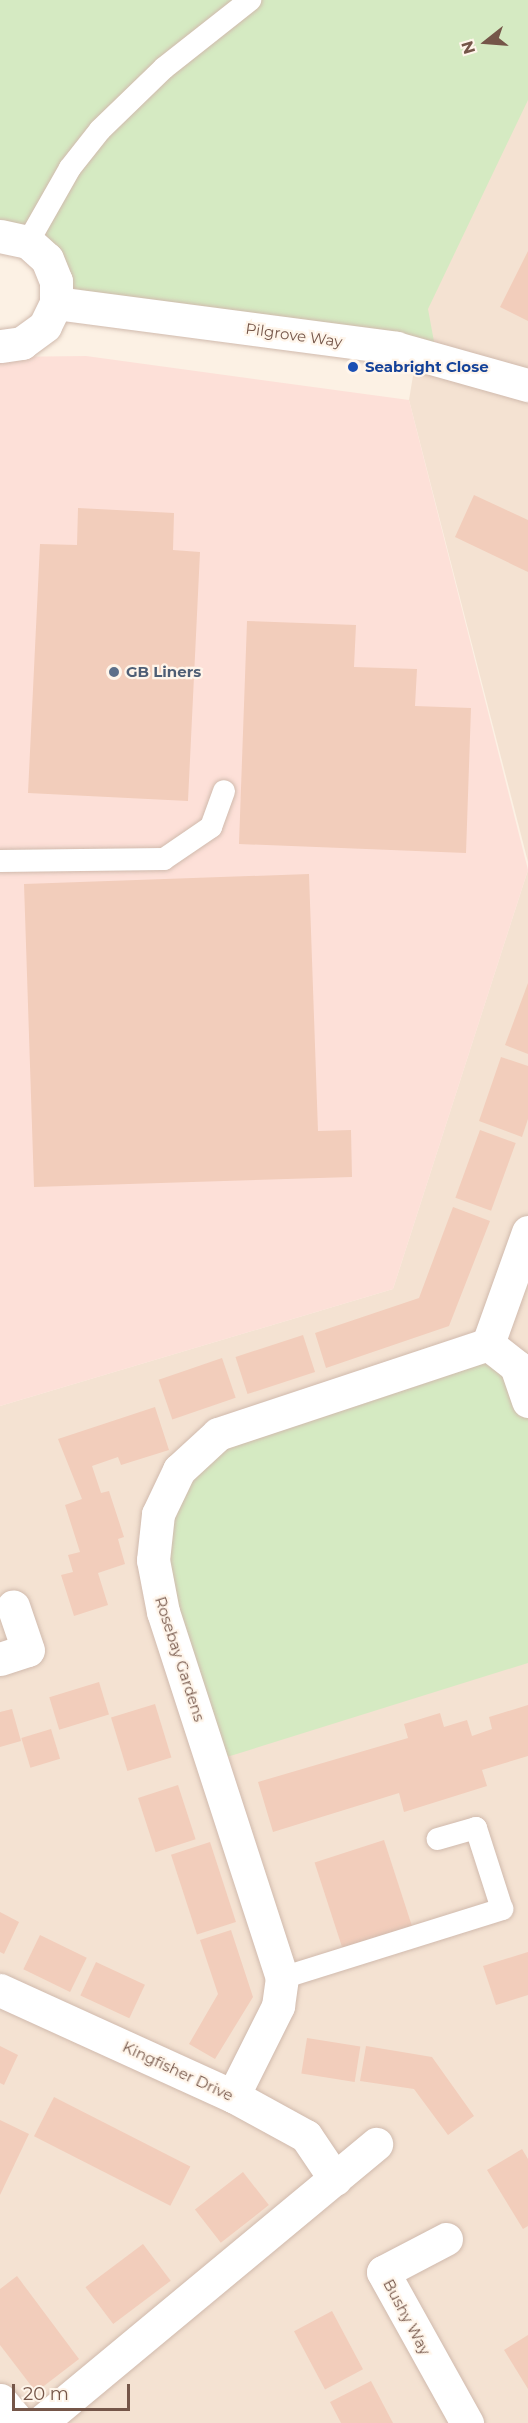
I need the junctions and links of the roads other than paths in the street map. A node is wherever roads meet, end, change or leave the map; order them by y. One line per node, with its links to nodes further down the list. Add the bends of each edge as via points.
1 (250, 0): 2 (lane, via 164,68 100,129)
2 (14, 239): 3 (street, via 47,259 56,280)
3 (56, 303): 4 (street, via 45,326 22,343); 5 (street, Pilgrove Way, via 396,348)
4 (0, 346)
5 (528, 385)
6 (224, 791): 7 (lane, via 211,827 164,859)
7 (0, 861)
8 (528, 1232): 9 (street)
9 (488, 1344): 10 (street, via 516,1366); 14 (street, Rosebay Gardens, via 218,1434 179,1470 158,1514 153,1560 164,1612)
10 (528, 1401)
11 (13, 1606): 12 (street, via 27,1650)
12 (0, 1659)
13 (438, 1839): 14 (lane, via 476,1828 502,1909)
14 (282, 1978): 16 (street, Rosebay Gardens, via 278,2006)
15 (0, 1990): 16 (street, Kingfisher Drive)
16 (233, 2096): 18 (street, Kingfisher Drive, via 306,2136)
17 (376, 2144): 18 (street)
18 (335, 2179): 22 (street)
19 (446, 2239): 23 (street, Bushy Way, via 383,2272)
20 (0, 2400): 21 (street)
21 (19, 2423)
22 (40, 2423)
23 (467, 2423)

